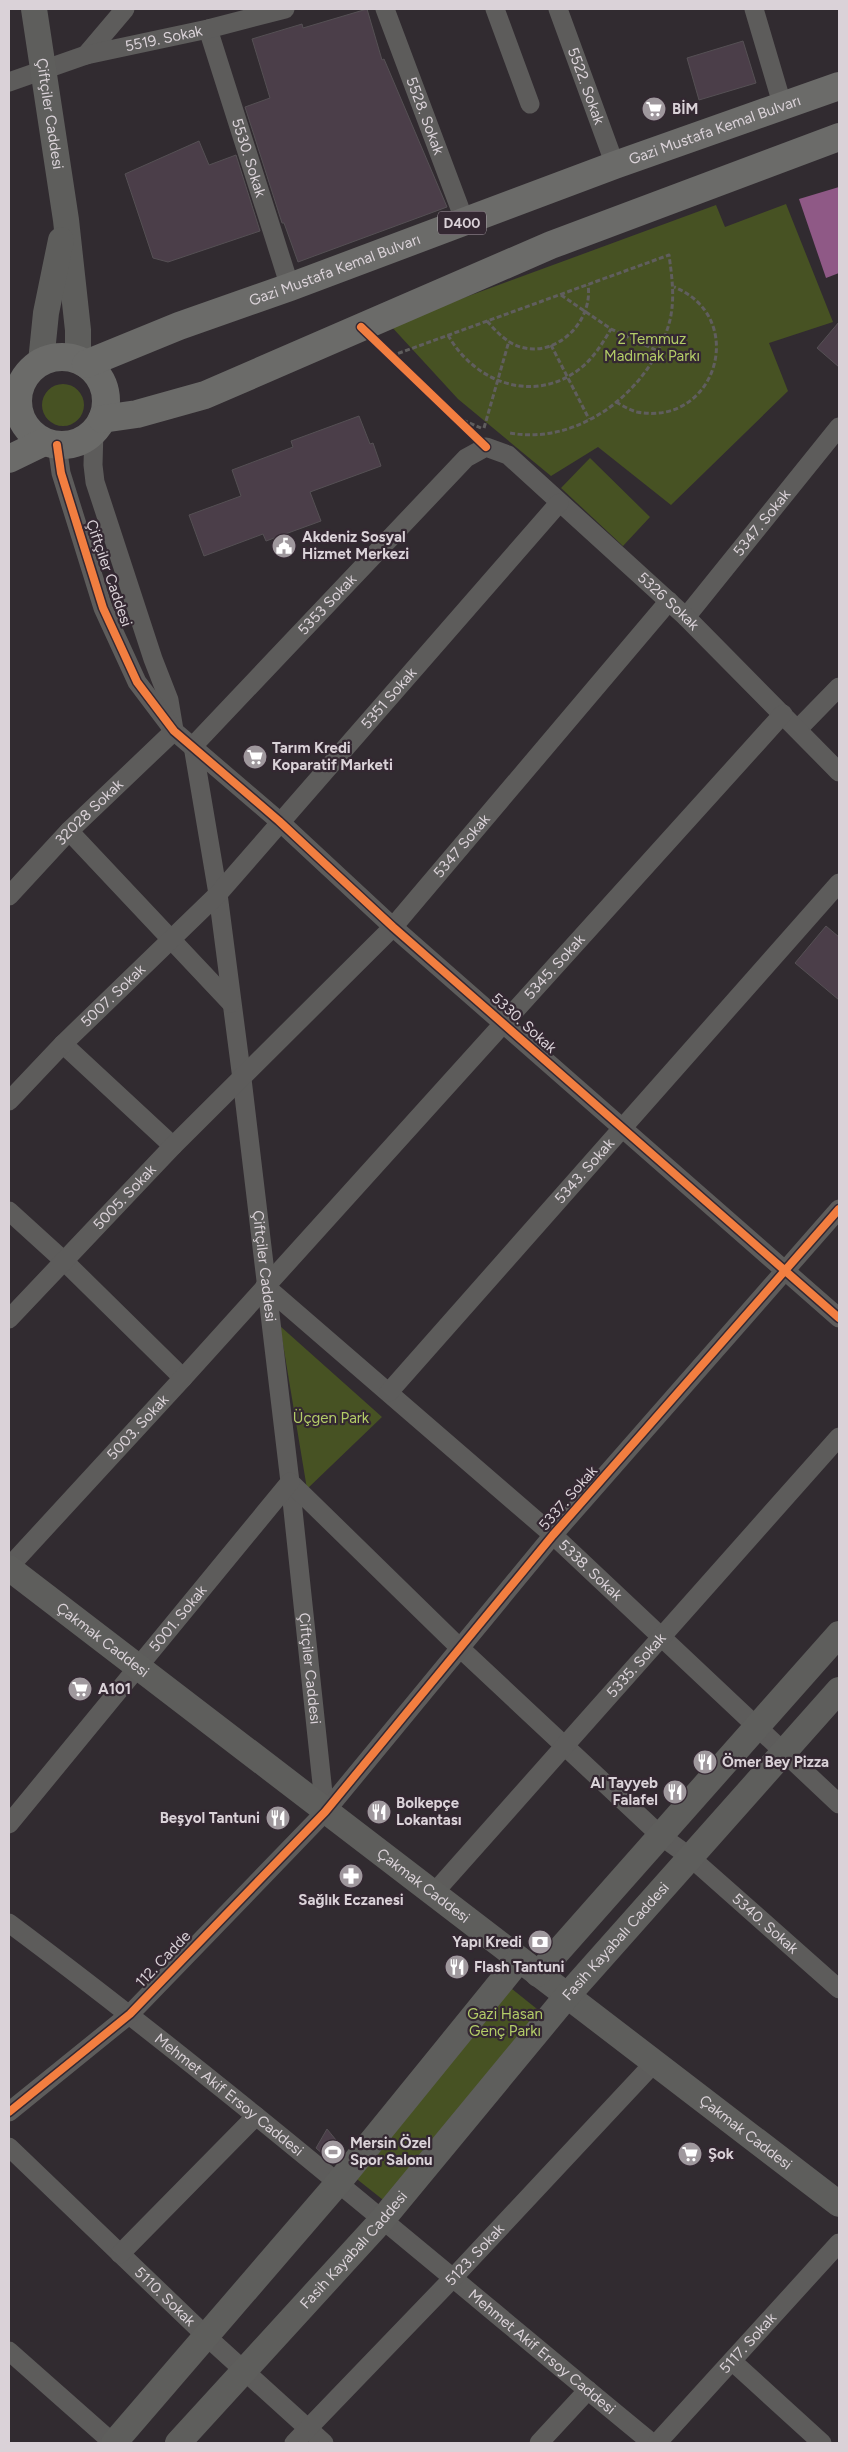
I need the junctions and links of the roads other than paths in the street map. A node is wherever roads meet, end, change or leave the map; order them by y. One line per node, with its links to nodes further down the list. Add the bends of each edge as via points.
1 (34, 9): 10 (street, Çiftçiler Caddesi)
2 (125, 9): 9 (street)
3 (285, 9): 8 (street, 5519. Sokak)
4 (386, 9): 18 (street, 5528. Sokak)
5 (495, 9): 13 (street)
6 (558, 9): 16 (street, 5522. Sokak)
7 (754, 9): 14 (street)
8 (208, 29): 9 (street, 5519. Sokak); 19 (street, 5530. Sokak)
9 (86, 55): 10 (street, 5519. Sokak)
10 (43, 69): 11 (street, 5519. Sokak); 17 (street, Çiftçiler Caddesi)
11 (9, 82)
12 (839, 86): 14 (highway, Gazi Mustafa Kemal Bulvarı / D400)
13 (530, 104)
14 (783, 107): 16 (highway, Gazi Mustafa Kemal Bulvarı / D400)
15 (839, 137): 22 (highway, via 551,245 204,394)
16 (615, 165): 18 (highway, Gazi Mustafa Kemal Bulvarı / D400)
17 (66, 220): 20 (street, Çiftçiler Caddesi); 21 (street, via 46,313)
18 (465, 222): 19 (highway, Gazi Mustafa Kemal Bulvarı / D400)
19 (290, 287): 20 (highway, Gazi Mustafa Kemal Bulvarı / D400)
20 (82, 362): 21 (highway, via 60,357); 22 (highway, via 102,383 105,394)
21 (25, 373): 25 (highway, via 17,400 19,413 32,434)
22 (98, 425): 25 (highway, via 84,439 71,444); 33 (street, Çiftçiler Caddesi, via 92,465 95,482 169,700)
23 (839, 427): 29 (street, 5347. Sokak)
24 (488, 439): 27 (street, 5326 Sokak); 34 (street, 5353 Sokak, via 466,458)
25 (50, 443): 26 (highway); 33 (street, Çiftçiler Caddesi, via 104,608 137,682)
26 (9, 459)
27 (560, 503): 28 (street, 5326 Sokak); 36 (street, 5351 Sokak)
28 (669, 601): 29 (street, 5326 Sokak); 41 (street, 5347 Sokak)
29 (686, 617): 31 (street, 5326 Sokak)
30 (839, 687): 32 (street)
31 (783, 714): 32 (street, 5326 Sokak); 44 (street, 5345. Sokak)
32 (798, 729): 35 (street, 5326 Sokak)
33 (174, 731): 34 (street, Çiftçiler Caddesi); 37 (street, 32028 Sokak)
34 (194, 746): 36 (street, 5330. Sokak); 39 (street, Çiftçiler Caddesi)
35 (839, 772)
36 (279, 821): 39 (street, 5351 Sokak); 41 (street, 5330. Sokak)
37 (69, 831): 40 (street, 32028 Sokak); 42 (street)
38 (839, 883): 48 (street, 5343. Sokak)
39 (218, 894): 42 (street, 5007. Sokak); 43 (street, Çiftçiler Caddesi)
40 (9, 896)
41 (393, 927): 44 (street, 5330. Sokak); 46 (street, 5347 Sokak)
42 (172, 938): 43 (street); 45 (street, 5007. Sokak)
43 (232, 1003): 46 (street, Çiftçiler Caddesi)
44 (503, 1023): 48 (street, 5330. Sokak); 54 (street, 5345. Sokak)
45 (62, 1044): 47 (street, 5007. Sokak); 49 (street)
46 (242, 1079): 49 (street, 5005. Sokak); 54 (street, Çiftçiler Caddesi)
47 (9, 1102)
48 (621, 1127): 53 (street, 5330. Sokak); 58 (street, 5343. Sokak)
49 (173, 1146): 52 (street, 5005. Sokak)
50 (839, 1209): 53 (street, 5337. Sokak)
51 (9, 1211): 52 (street)
52 (64, 1261): 56 (street, 5005. Sokak); 57 (street)
53 (784, 1270): 55 (street, 5330. Sokak); 61 (street, 5337. Sokak)
54 (265, 1286): 57 (street, 5003. Sokak); 58 (street, 5338. Sokak); 60 (street, Çiftçiler Caddesi)
55 (839, 1318)
56 (9, 1319)
57 (184, 1378): 62 (street, 5003. Sokak)
58 (389, 1392): 61 (street, 5338. Sokak)
59 (839, 1437): 64 (street, 5335. Sokak)
60 (290, 1482): 65 (street, 5340. Sokak); 66 (street, 5001. Sokak); 72 (street, Çiftçiler Caddesi)
61 (553, 1535): 64 (street, 5338. Sokak); 65 (street, 5337. Sokak)
62 (9, 1567): 66 (street, Çakmak Caddesi)
63 (839, 1634): 68 (street)
64 (662, 1638): 68 (street, 5338. Sokak); 69 (street, 5335. Sokak)
65 (460, 1648): 69 (street, 5340. Sokak); 72 (street, 5337. Sokak)
66 (139, 1668): 72 (street, Çakmak Caddesi); 73 (street, 5001. Sokak)
67 (839, 1690): 70 (street, Fasih Kayabalı Caddesi)
68 (756, 1727): 70 (street, 5338. Sokak); 74 (street)
69 (565, 1747): 74 (street, 5340. Sokak); 76 (street, 5335. Sokak)
70 (783, 1753): 71 (street, 5338. Sokak); 75 (street, Fasih Kayabalı Caddesi)
71 (839, 1804)
72 (325, 1812): 76 (street, Çakmak Caddesi); 81 (street, 112. Cadde)
73 (9, 1824)
74 (661, 1836): 75 (street, 5340. Sokak); 78 (street)
75 (690, 1857): 79 (street, 5340. Sokak); 80 (street, Fasih Kayabalı Caddesi)
76 (434, 1894): 78 (street, Çakmak Caddesi)
77 (9, 1923): 81 (street, Mehmet Akif Ersoy Caddesi)
78 (529, 1967): 80 (street, Çakmak Caddesi); 86 (street)
79 (839, 1989)
80 (566, 1996): 82 (street, Çakmak Caddesi); 88 (street, Fasih Kayabalı Caddesi)
81 (130, 2014): 83 (street, 112. Cadde); 84 (street, Mehmet Akif Ersoy Caddesi)
82 (654, 2063): 87 (street, Çakmak Caddesi); 91 (street, 5123. Sokak)
83 (9, 2112)
84 (256, 2116): 86 (street, Mehmet Akif Ersoy Caddesi); 90 (street)
85 (9, 2147): 90 (street, 5110. Sokak)
86 (338, 2183): 88 (street, Mehmet Akif Ersoy Caddesi); 92 (street)
87 (838, 2200)
88 (382, 2220): 91 (street, Mehmet Akif Ersoy Caddesi); 95 (street, Fasih Kayabalı Caddesi)
89 (839, 2243): 94 (street, 5117. Sokak)
90 (120, 2254): 92 (street, 5110. Sokak)
91 (452, 2279): 96 (street, Mehmet Akif Ersoy Caddesi); 97 (street, 5123. Sokak)
92 (206, 2336): 95 (street, 5110. Sokak); 98 (street)
93 (9, 2351): 98 (street)
94 (732, 2361): 104 (street, 5117. Sokak); 105 (street)
95 (245, 2370): 97 (street, 5110. Sokak); 99 (street, Fasih Kayabalı Caddesi)
96 (588, 2390): 102 (street); 103 (street, Mehmet Akif Ersoy Caddesi)
97 (308, 2427): 100 (street, 5123. Sokak); 101 (street, 5110. Sokak)
98 (114, 2443)
99 (178, 2443)
100 (294, 2443)
101 (324, 2443)
102 (540, 2443)
103 (652, 2443)
104 (657, 2443)
105 (822, 2443)

